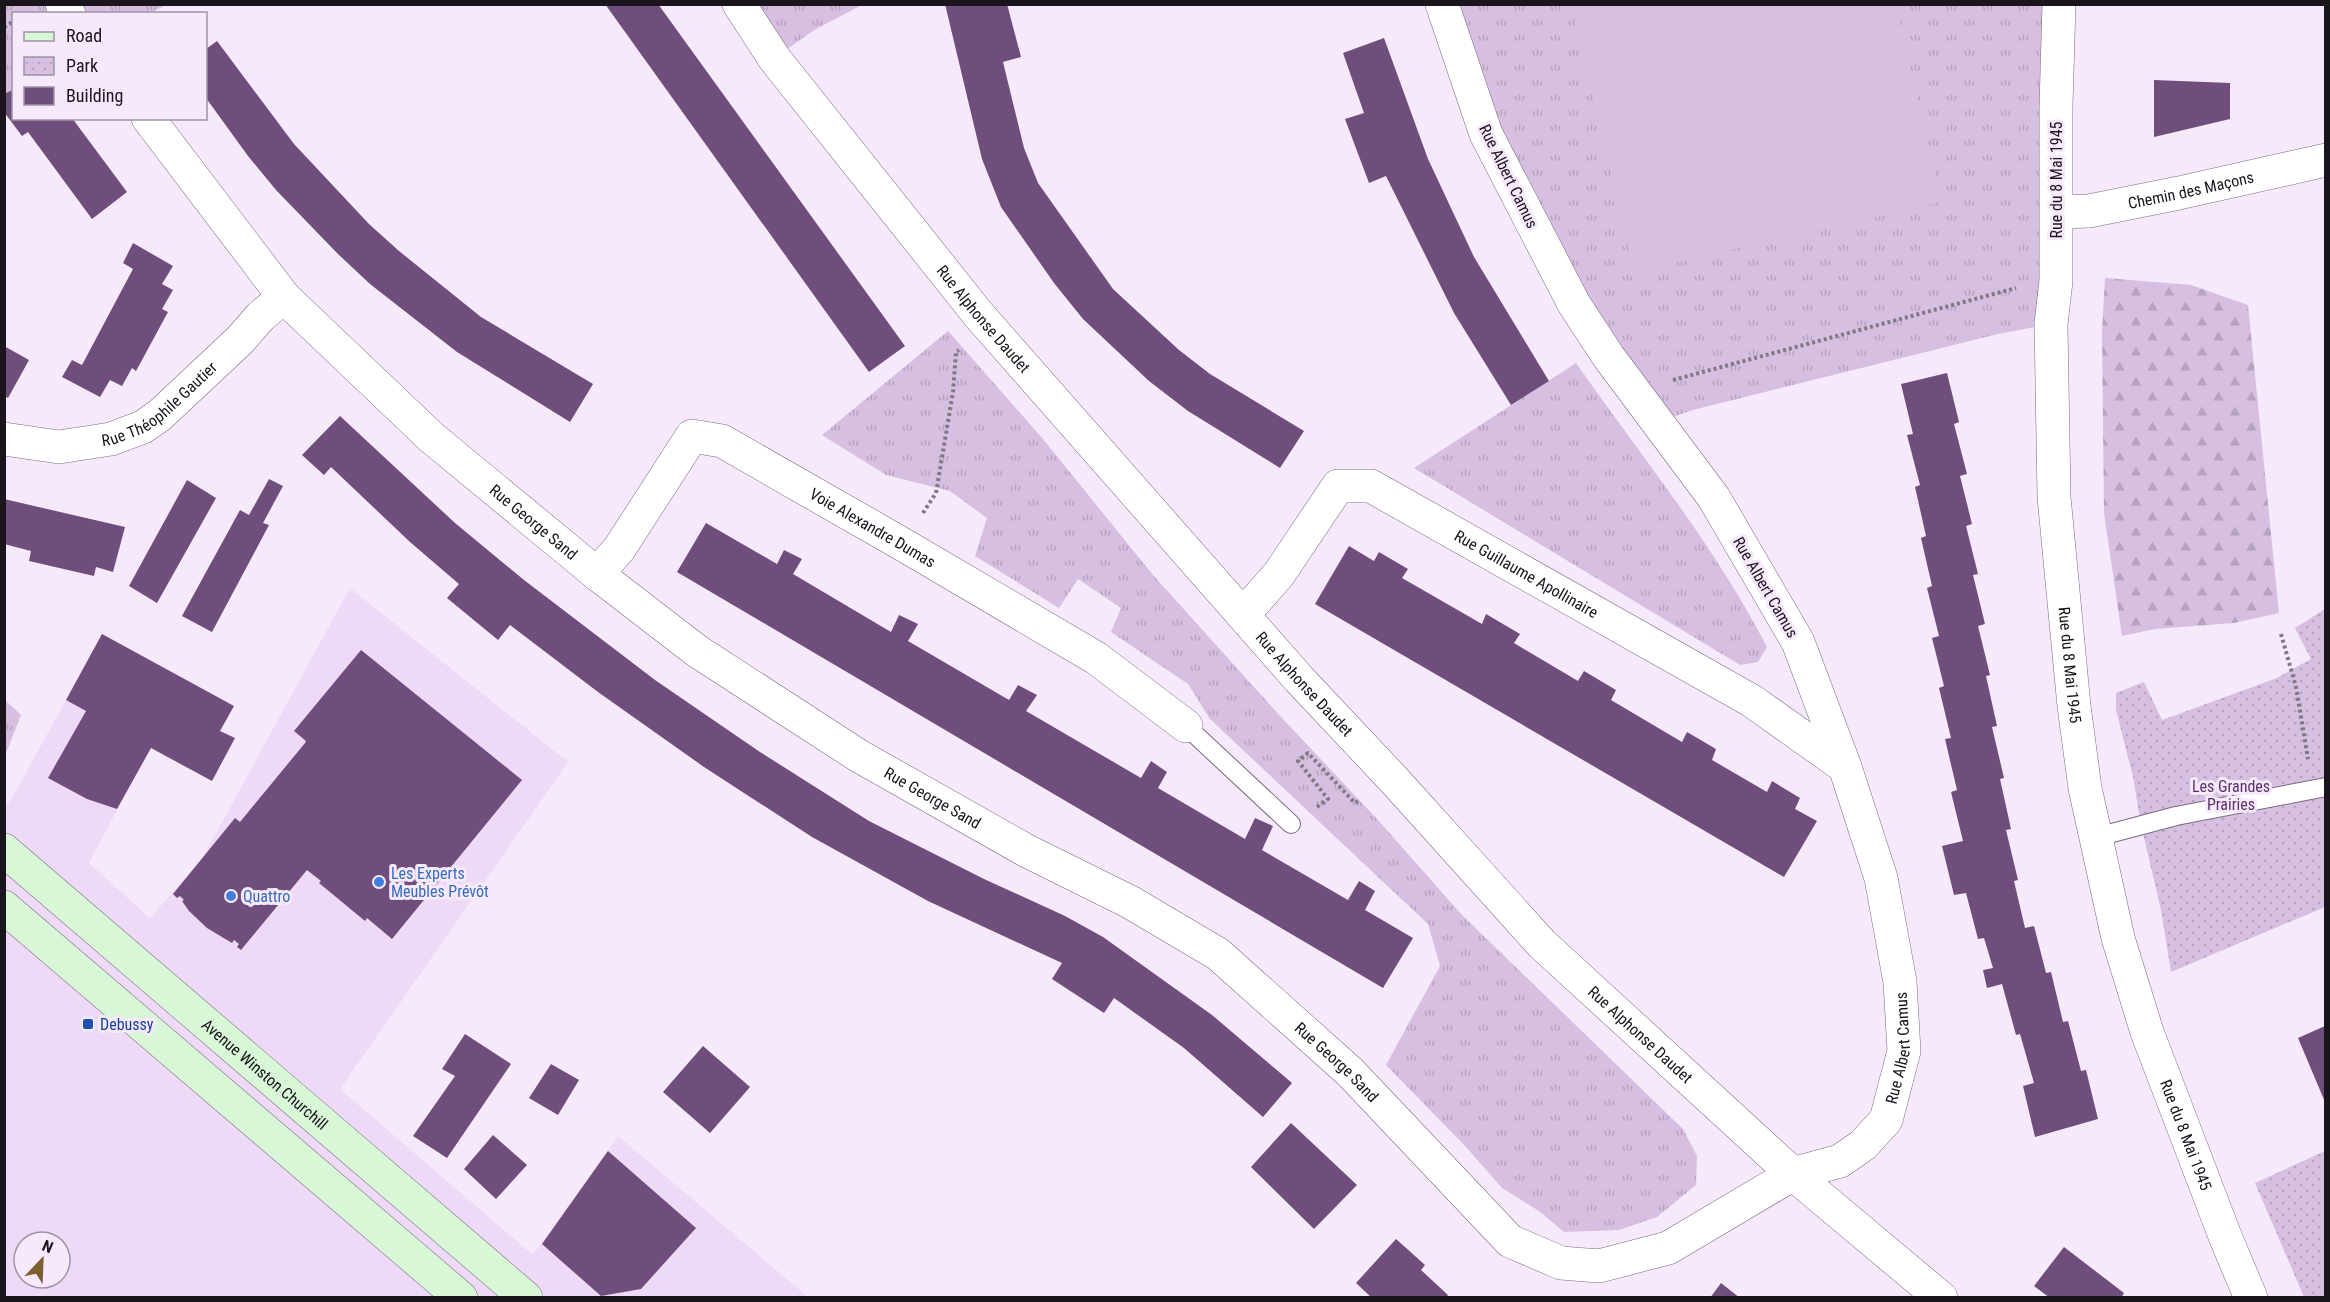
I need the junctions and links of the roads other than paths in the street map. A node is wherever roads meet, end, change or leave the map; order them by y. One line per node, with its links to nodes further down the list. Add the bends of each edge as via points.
1 (739, 4): 10 (street, Rue Alphonse Daudet, via 774,58 978,314)
2 (1442, 4): 12 (street, Rue Albert Camus, via 1486,134 1574,304 1714,498 1798,642)
3 (2059, 4): 6 (street, Rue du 8 Mai 1945)
4 (150, 120): 7 (street, Rue George Sand)
5 (2325, 160): 6 (street, Chemin des Maçons, via 2088,211)
6 (2057, 212): 15 (street, Rue du 8 Mai 1945, via 2051,324 2054,497 2078,736)
7 (284, 297): 8 (street, Rue Théophile Gautier, via 143,427 111,439 59,447); 9 (street, Rue George Sand, via 431,437)
8 (4, 439)
9 (597, 574): 11 (street, Voie Alexandre Dumas, via 619,549 692,436 722,441 1096,658); 18 (street, Rue George Sand, via 697,651 859,756 1027,851 1131,902 1218,954 1350,1072 1510,1241 1561,1263 1599,1266 1668,1248)
10 (1243, 615): 12 (street, Rue Guillaume Apollinaire, via 1279,573 1338,486 1371,486 1752,701); 18 (street, Rue Alphonse Daudet, via 1542,944)
11 (1186, 726): 14 (lane)
12 (1845, 767): 18 (street, Rue Albert Camus, via 1881,878 1900,982 1904,1052 1886,1120 1863,1145 1840,1161)
13 (2319, 788): 15 (lane, via 2176,816)
14 (1292, 824)
15 (2097, 837): 22 (street, Rue du 8 Mai 1945, via 2118,938 2147,1032)
16 (4, 850): 20 (main road, Avenue Winston Churchill)
17 (4, 907): 19 (main road)
18 (1793, 1174): 21 (street, Rue Alphonse Daudet)
19 (461, 1298)
20 (526, 1298)
21 (1941, 1298)
22 (2251, 1298)

